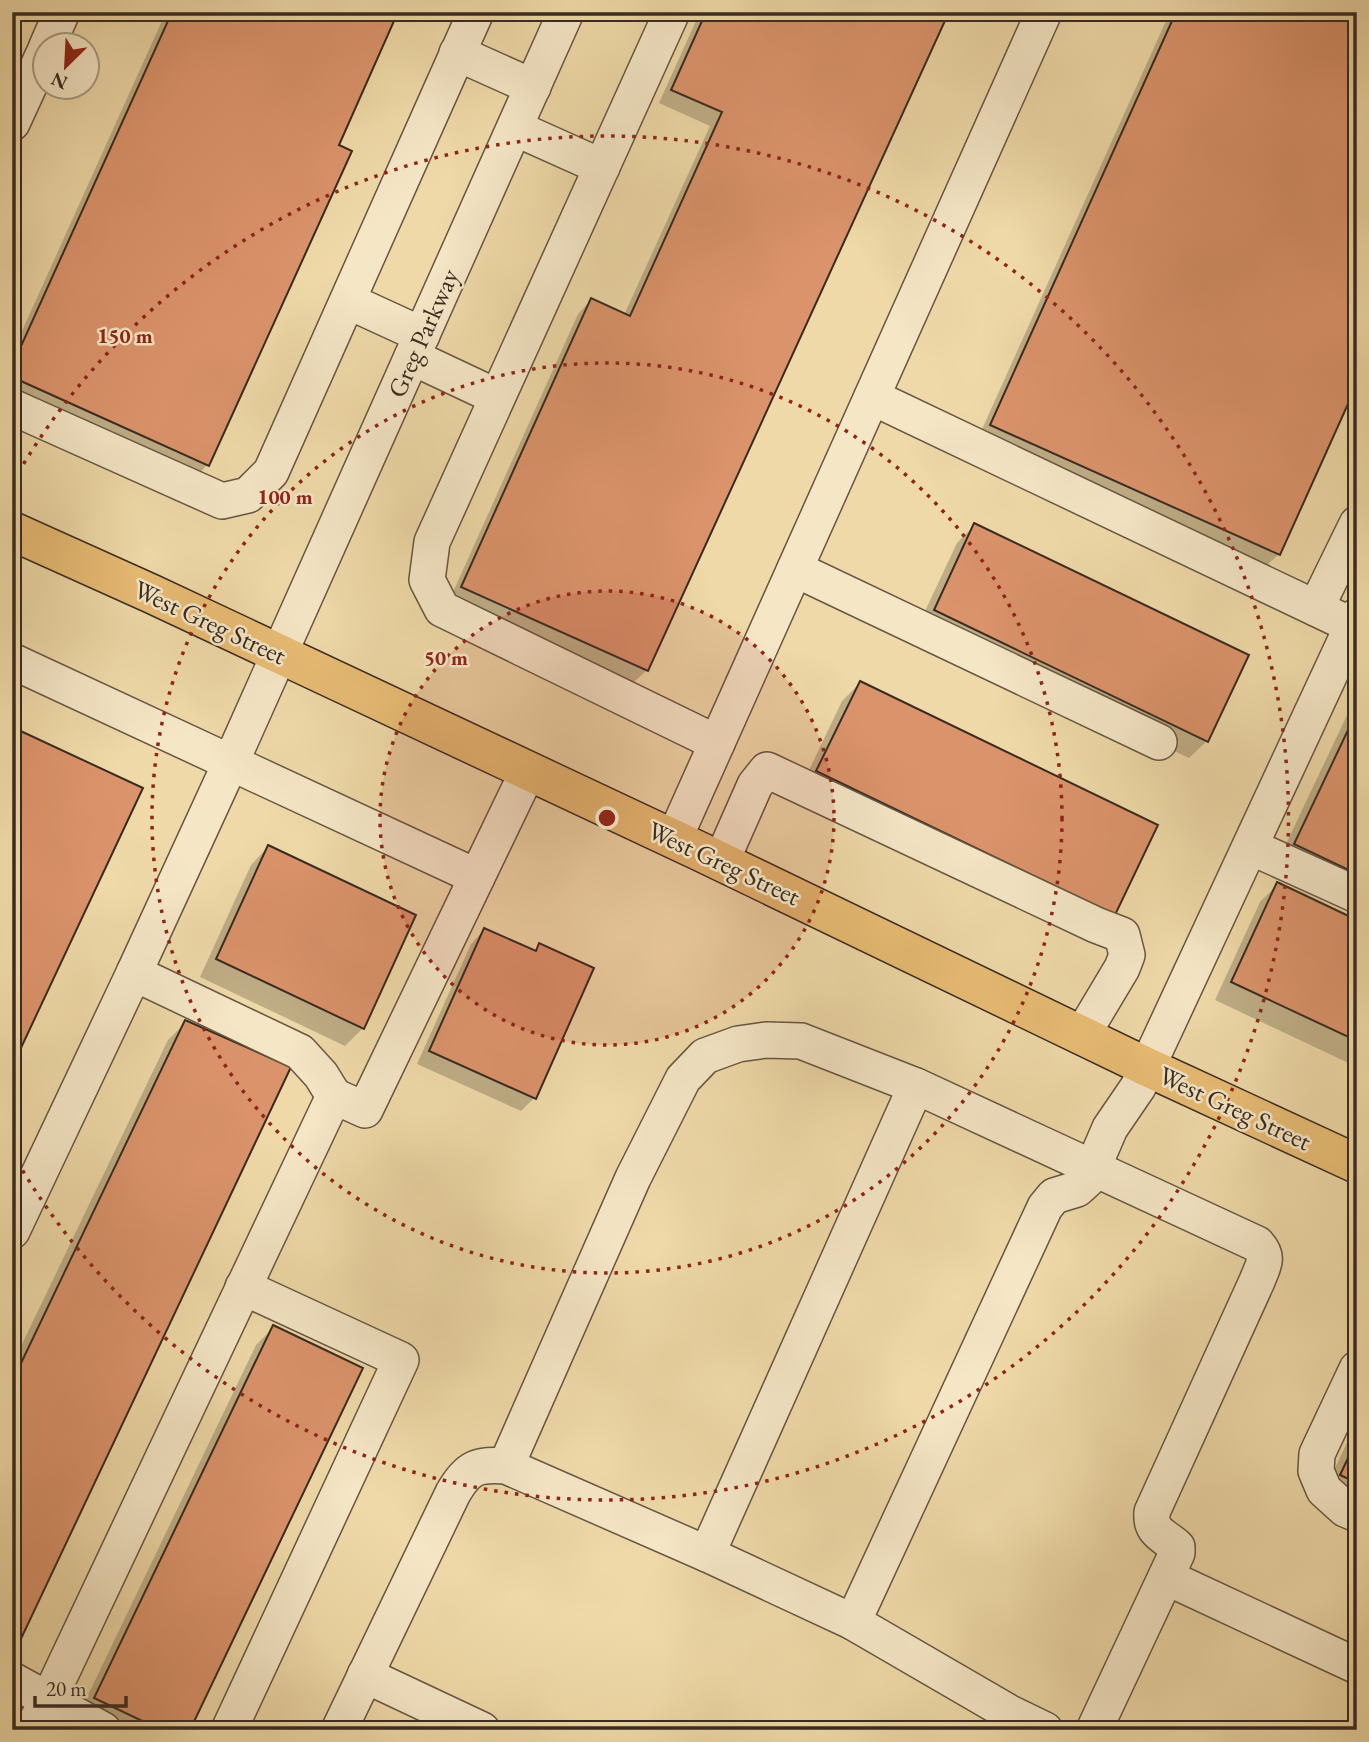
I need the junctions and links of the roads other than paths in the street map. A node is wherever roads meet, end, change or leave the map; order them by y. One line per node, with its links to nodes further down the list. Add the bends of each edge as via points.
1 (62, 12): 6 (street)
2 (476, 12): 7 (street)
3 (566, 12): 9 (street, Greg Parkway)
4 (672, 12): 12 (street)
5 (1044, 12): 16 (street)
6 (53, 32)
7 (457, 53): 9 (street); 13 (street)
8 (32, 78): 10 (street)
9 (533, 87): 11 (street, Greg Parkway)
10 (12, 122)
11 (515, 128): 12 (street); 14 (street, Greg Parkway)
12 (602, 167): 15 (street)
13 (348, 301): 14 (street); 17 (street, via 271,472 248,495 222,501)
14 (417, 346): 15 (street); 23 (street, Greg Parkway)
15 (498, 397): 26 (street, via 432,542 426,580 442,609)
16 (872, 397): 20 (street); 21 (street)
17 (12, 407)
18 (1357, 524): 21 (street)
19 (12, 530): 23 (main road, West Greg Street)
20 (795, 569): 25 (street); 26 (street)
21 (1316, 608): 22 (street)
22 (1354, 621): 30 (street)
23 (279, 655): 27 (street, Greg Parkway); 28 (main road, West Greg Street)
24 (12, 661): 27 (street)
25 (1159, 742)
26 (717, 744): 29 (street)
27 (231, 762): 32 (street); 34 (street, Greg Parkway)
28 (528, 771): 29 (main road, West Greg Street); 32 (street)
29 (674, 839): 31 (main road, West Greg Street)
30 (1251, 847): 33 (street); 36 (street)
31 (721, 862): 35 (main road, West Greg Street); 35 (street, via 755,785 767,770 1122,935 1127,955 1122,968)
32 (477, 877): 38 (street, via 365,1110)
33 (1357, 895)
34 (134, 973): 38 (street, via 300,1052); 41 (street, Greg Parkway)
35 (1082, 1035): 36 (main road, West Greg Street)
36 (1147, 1067): 39 (main road, West Greg Street); 40 (street, via 1110,1128)
37 (916, 1086): 40 (street); 44 (street, via 801,1041 738,1044 705,1056 684,1079 633,1178); 46 (street)
38 (334, 1096): 42 (street)
39 (1357, 1164)
40 (1093, 1168): 47 (street, via 1257,1244 1265,1252 1257,1281 1152,1512 1154,1528 1177,1547); 48 (street, via 1077,1189 1054,1196 1045,1207)
41 (12, 1231)
42 (243, 1287): 52 (street); 54 (street, via 401,1360)
43 (1357, 1369): 45 (street, via 1317,1454 1316,1471 1324,1490)
44 (506, 1466): 46 (street); 50 (street, via 474,1468 462,1478)
45 (1357, 1514)
46 (707, 1554): 48 (street)
47 (1166, 1577): 49 (street); 58 (street)
48 (853, 1622): 57 (street)
49 (1357, 1667)
50 (365, 1675): 55 (street); 56 (street)
51 (12, 1680): 52 (street)
52 (40, 1715): 53 (street)
53 (103, 1730)
54 (229, 1730)
55 (338, 1730)
56 (482, 1730)
57 (1045, 1730)
58 (1094, 1730)

